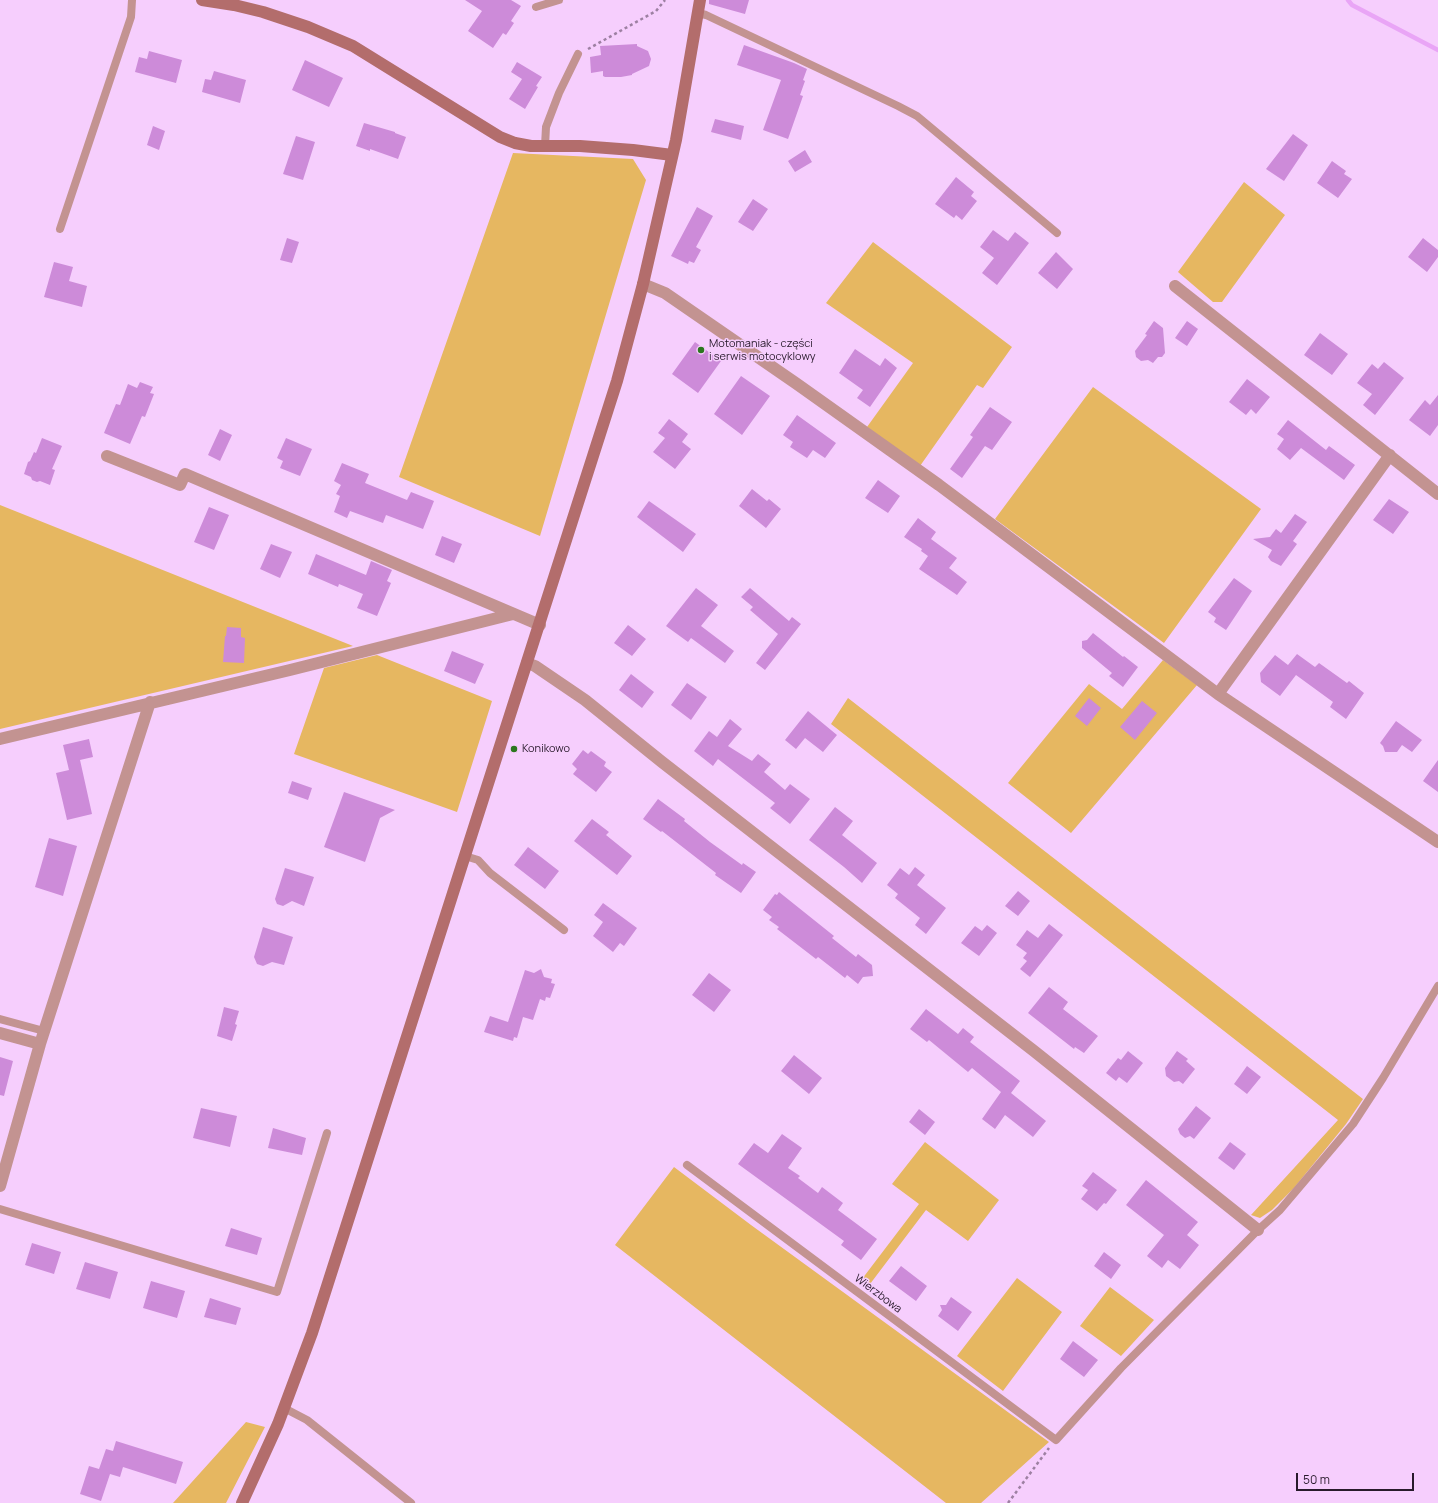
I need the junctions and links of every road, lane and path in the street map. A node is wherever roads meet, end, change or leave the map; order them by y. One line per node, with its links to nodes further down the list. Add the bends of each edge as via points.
1 (132, 0): 11 (lane, via 131,17)
2 (202, 0): 9 (main road, via 263,12 353,46 500,137 515,143)
3 (559, 0): 6 (lane)
4 (665, 0): 8 (path, via 656,11)
5 (700, 0): 7 (main road)
6 (536, 7)
7 (698, 13): 10 (main road); 12 (lane, via 917,116)
8 (578, 54): 9 (lane, via 559,92 546,127)
9 (544, 146): 10 (main road, via 633,150)
10 (672, 155): 13 (main road)
11 (60, 229)
12 (1057, 233)
13 (643, 284): 19 (main road, via 626,352); 21 (street, via 665,294 939,485)
14 (1175, 286): 15 (street)
15 (1390, 455): 17 (street); 21 (street)
16 (106, 456): 18 (street, via 180,485 185,474)
17 (1438, 494)
18 (513, 614): 19 (street); 22 (street)
19 (540, 625): 20 (main road)
20 (527, 663): 25 (main road); 36 (street, via 585,700 1034,1051)
21 (1218, 694): 24 (street)
22 (150, 702): 23 (street); 29 (street)
23 (0, 739)
24 (1438, 842)
25 (465, 856): 26 (lane, via 478,860 490,873); 37 (main road, via 324,1295)
26 (564, 930)
27 (1438, 986): 36 (lane, via 1353,1124 1280,1210)
28 (0, 1019): 29 (lane)
29 (44, 1031): 31 (street)
30 (0, 1033): 31 (street)
31 (40, 1044): 34 (street)
32 (327, 1133): 35 (lane, via 277,1292)
33 (687, 1165): 38 (lane, Wierzbowa)
34 (0, 1186)
35 (0, 1209)
36 (1258, 1230): 38 (lane, via 1121,1368)
37 (284, 1408): 39 (main road); 40 (lane, via 306,1420)
38 (1056, 1440): 41 (path)
39 (242, 1503)
40 (411, 1503)
41 (1008, 1503)

